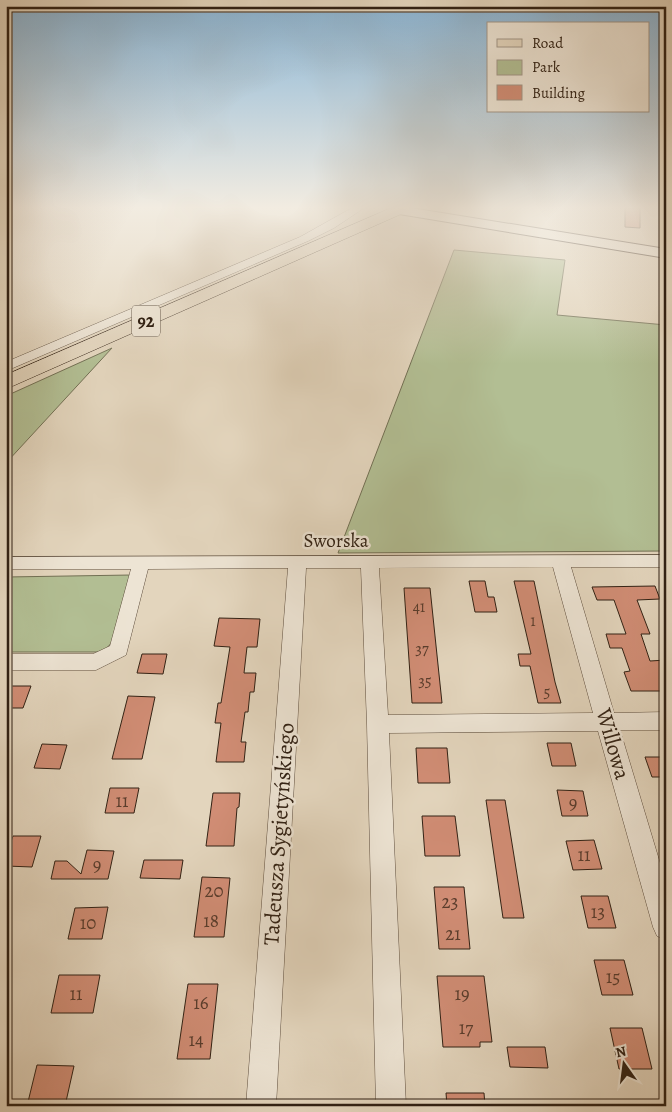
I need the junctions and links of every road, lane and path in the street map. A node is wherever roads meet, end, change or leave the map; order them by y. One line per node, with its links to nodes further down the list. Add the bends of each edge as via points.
1 (254, 260): 3 (street)
2 (283, 260): 4 (main road, 92)
3 (6, 367)
4 (6, 383)
5 (560, 561): 6 (street, Sworska); 7 (street, Sworska); 13 (street, Willowa)
6 (666, 561)
7 (370, 562): 9 (street, Sworska); 14 (street)
8 (141, 563): 9 (street, Sworska); 10 (street, Sworska); 11 (street, via 119,650 96,662)
9 (297, 563): 16 (street, Tadeusza Sygietyńskiego)
10 (6, 564)
11 (6, 662)
12 (666, 721): 13 (street)
13 (607, 723): 14 (street); 15 (street, Willowa)
14 (378, 724): 17 (street)
15 (666, 927)
16 (261, 1106)
17 (391, 1106)

